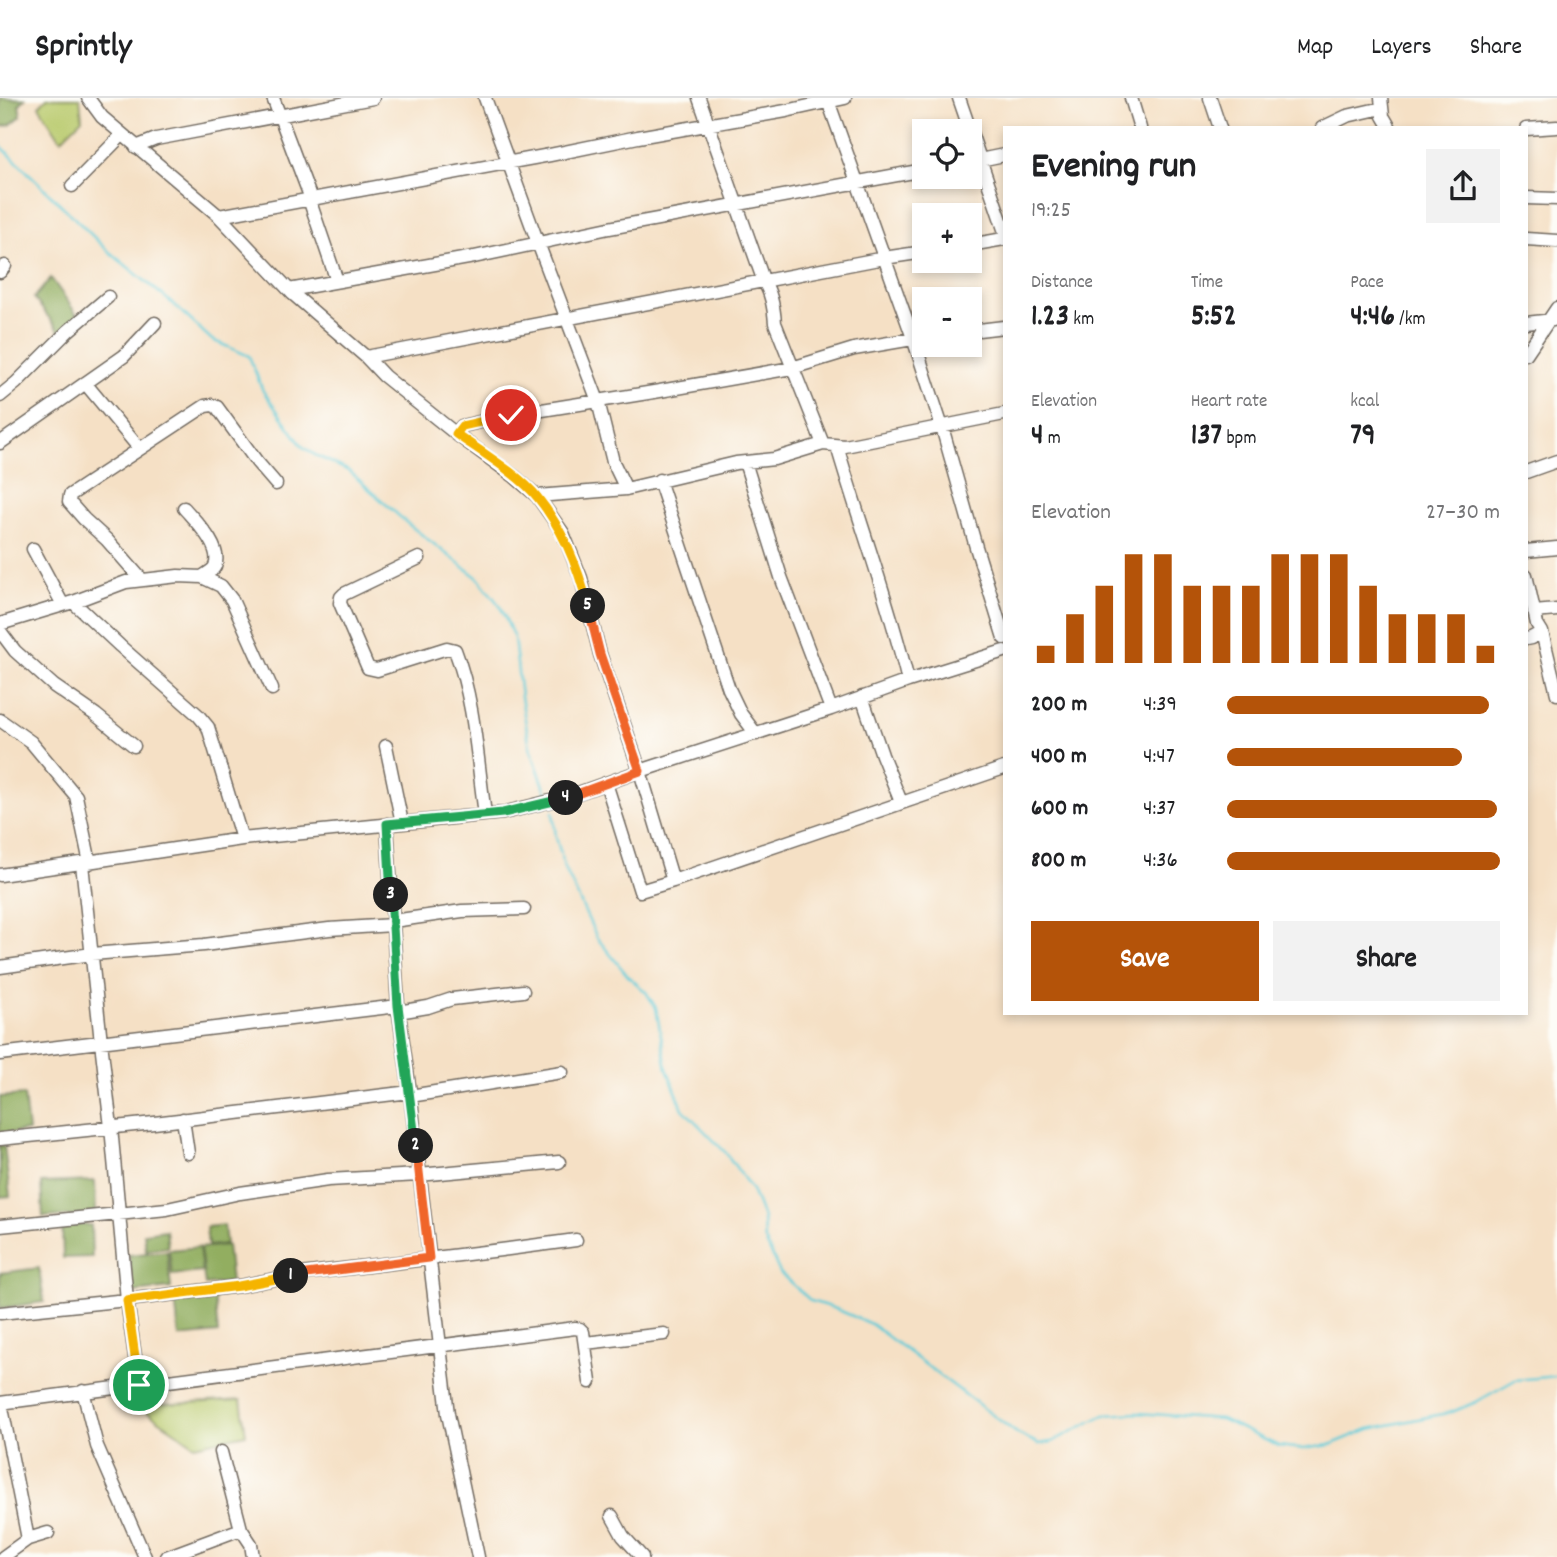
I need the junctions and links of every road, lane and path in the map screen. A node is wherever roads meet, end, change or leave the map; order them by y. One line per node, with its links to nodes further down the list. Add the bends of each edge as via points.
1 (88, 98): 21 (street)
2 (273, 98): 12 (street)
3 (373, 98): 12 (street)
4 (485, 98): 25 (street)
5 (699, 98): 14 (street)
6 (845, 98): 10 (street)
7 (959, 98): 13 (street)
8 (1130, 98): 15 (street)
9 (1209, 98): 16 (street)
10 (828, 100): 14 (street); 28 (street)
11 (1381, 103): 17 (street); 18 (street)
12 (280, 116): 22 (street, via 156,139); 31 (street)
13 (964, 119)
14 (708, 126): 25 (street); 33 (street)
15 (1139, 126)
16 (1219, 126)
17 (1326, 126)
18 (1389, 126)
19 (1557, 127): 20 (street)
20 (1528, 130)
21 (122, 135): 22 (street); 29 (street)
22 (136, 147): 34 (street)
23 (1003, 155): 24 (street)
24 (982, 160)
25 (508, 162): 31 (street); 39 (street)
26 (912, 172): 28 (street)
27 (982, 177): 35 (street)
28 (858, 182): 33 (street); 42 (street)
29 (72, 186)
30 (1528, 198): 32 (street)
31 (310, 199): 34 (street); 43 (street)
32 (1557, 199)
33 (736, 205): 39 (street); 44 (street)
34 (219, 216): 45 (street)
35 (1003, 227)
36 (1003, 239): 40 (street)
37 (1528, 239): 38 (street)
38 (1557, 241)
39 (538, 243): 43 (street); 48 (street)
40 (982, 243)
41 (912, 254): 42 (street)
42 (884, 258): 44 (street); 51 (street)
43 (337, 281): 45 (street)
44 (764, 282): 48 (street); 59 (street)
45 (289, 289): 57 (street)
46 (108, 297): 61 (street)
47 (1557, 309): 49 (street)
48 (567, 318): 57 (street); 62 (street)
49 (1553, 320): 52 (street); 56 (street)
50 (155, 323): 60 (street, via 124,356)
51 (912, 323)
52 (1528, 323)
53 (1003, 327): 54 (street)
54 (982, 330)
55 (912, 338): 59 (street)
56 (1528, 351)
57 (366, 357): 65 (street)
58 (923, 357): 64 (street)
59 (792, 368): 62 (street); 67 (street)
60 (85, 383): 66 (street); 68 (street)
61 (0, 396)
62 (598, 401): 65 (street, via 474,423 462,426); 74 (street, via 613,462)
63 (1003, 414): 64 (street)
64 (942, 427): 67 (street); 90 (street)
65 (456, 434): 75 (street)
66 (0, 443)
67 (830, 445): 70 (street); 93 (street, via 879,578)
68 (139, 448): 73 (street, via 212,405); 82 (street, via 69,495 69,502)
69 (1557, 461): 71 (street)
70 (745, 462): 72 (street); 97 (street, via 781,577)
71 (1528, 471)
72 (659, 480): 74 (street); 99 (street, via 729,690)
73 (276, 484)
74 (626, 489): 75 (street)
75 (537, 496): 103 (street, via 563,533 581,578 594,636)
76 (184, 508): 81 (street, via 211,540 216,554 213,569)
77 (1557, 548): 79 (street)
78 (33, 550): 84 (street)
79 (1528, 551)
80 (419, 558): 106 (street, via 344,594 340,603 368,668 377,670 447,648 455,650 469,696)
81 (202, 577): 82 (street); 94 (street, via 221,586 232,600)
82 (142, 580): 84 (street)
83 (1528, 584): 86 (street)
84 (68, 603): 87 (street); 109 (street, via 208,727)
85 (1557, 610): 86 (street)
86 (1534, 612): 89 (street)
87 (0, 624)
88 (0, 631): 100 (street, via 54,686)
89 (1542, 632): 91 (street); 95 (street)
90 (1003, 635)
91 (1528, 639)
92 (1003, 651): 93 (street)
93 (908, 681): 96 (street)
94 (272, 689)
95 (1557, 694)
96 (862, 697): 97 (street); 105 (street)
97 (831, 709): 99 (street)
98 (0, 720): 110 (street, via 31,742 76,796)
99 (756, 734): 103 (street)
100 (134, 746)
101 (386, 746): 107 (street)
102 (1003, 768): 105 (street)
103 (640, 771): 104 (street); 112 (street)
104 (606, 783): 106 (street, via 556,801); 112 (street, via 640,891)
105 (901, 802): 112 (street)
106 (485, 814): 107 (street)
107 (402, 823): 108 (street)
108 (387, 824): 109 (street); 114 (street)
109 (243, 839): 110 (street)
110 (86, 863): 111 (street); 115 (street)
111 (0, 875)
112 (673, 881)
113 (524, 909): 114 (street, via 462,911)
114 (393, 923): 115 (street); 118 (street)
115 (92, 954): 116 (street); 119 (street)
116 (0, 967)
117 (523, 991): 118 (street)
118 (398, 1009): 119 (street); 122 (street)
119 (101, 1042): 120 (street); 124 (street)
120 (0, 1054)
121 (562, 1072): 122 (street)
122 (410, 1094): 123 (street); 128 (street)
123 (183, 1119): 124 (street); 126 (street)
124 (111, 1127): 125 (street); 129 (street)
125 (0, 1139)
126 (188, 1153)
127 (559, 1161): 128 (street)
128 (419, 1175): 129 (street, via 328,1180 240,1193 152,1218); 132 (street)
129 (119, 1214): 130 (street); 133 (street)
130 (0, 1226)
131 (576, 1240): 132 (street)
132 (429, 1258): 133 (street); 137 (street)
133 (127, 1300): 134 (street); 139 (street)
134 (0, 1313)
135 (664, 1334): 136 (street)
136 (585, 1343): 137 (street, via 583,1332 575,1328); 138 (street)
137 (440, 1346): 139 (street); 151 (street, via 448,1414)
138 (590, 1382)
139 (139, 1385): 140 (street)
140 (83, 1391): 141 (street); 148 (street, via 97,1446)
141 (0, 1403): 146 (street)
142 (221, 1452): 144 (street)
143 (611, 1516): 152 (street)
144 (241, 1529): 149 (street); 150 (street)
145 (48, 1533): 146 (street)
146 (28, 1539): 147 (street)
147 (3, 1557)
148 (145, 1557)
149 (166, 1557)
150 (253, 1557)
151 (478, 1557)
152 (642, 1557)

